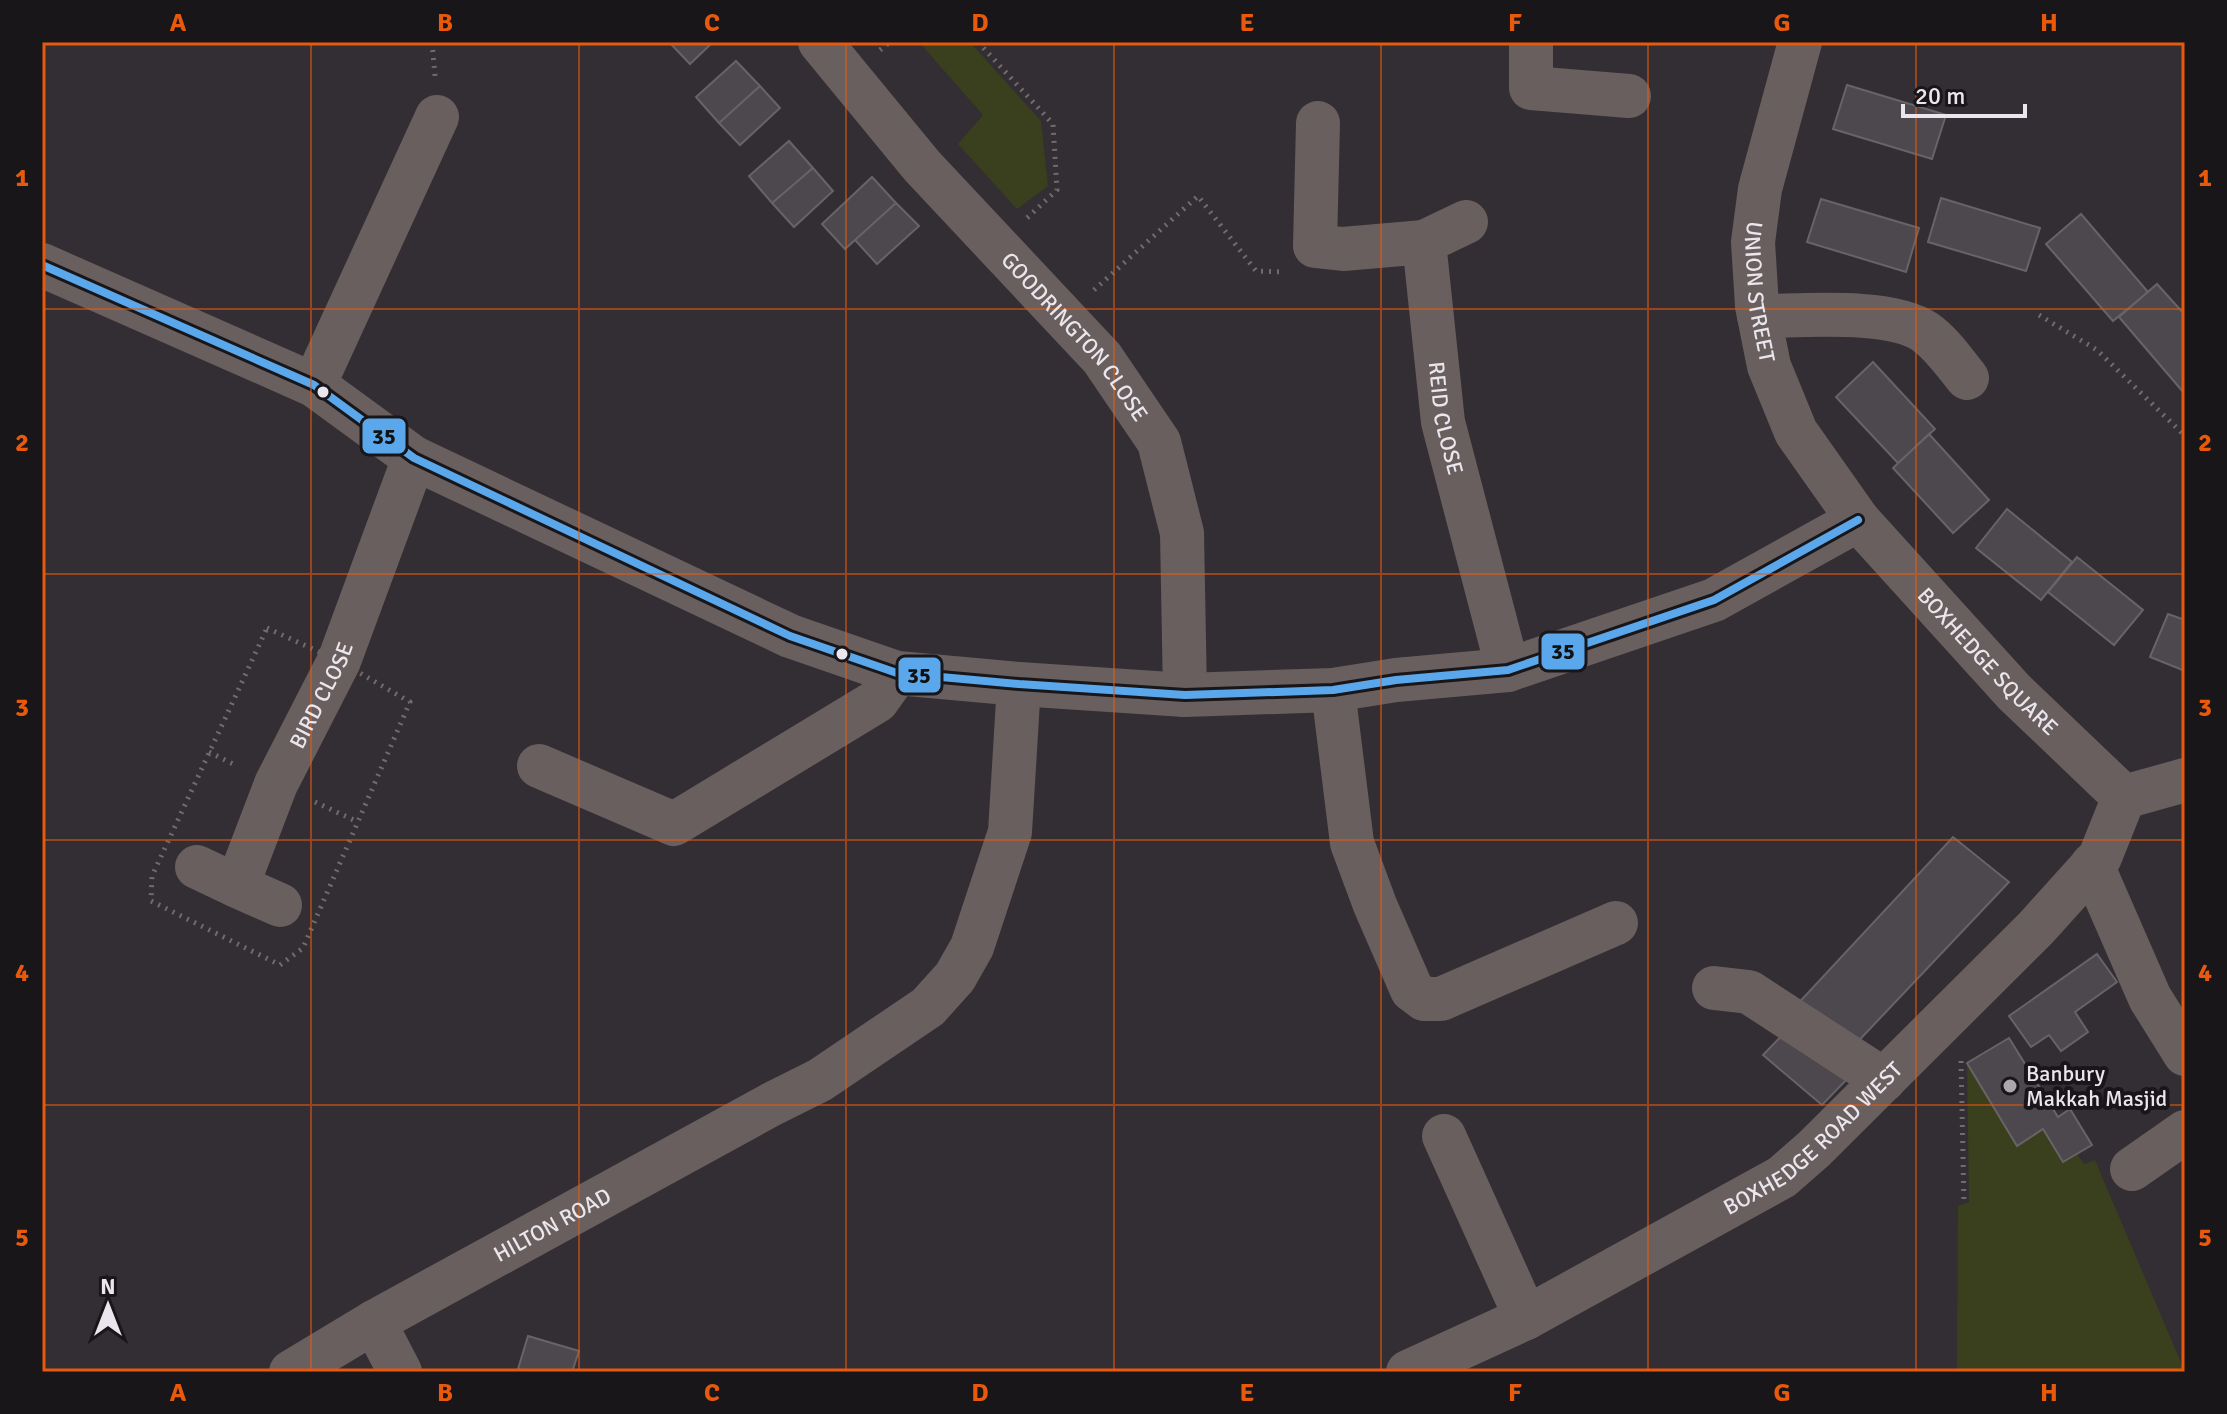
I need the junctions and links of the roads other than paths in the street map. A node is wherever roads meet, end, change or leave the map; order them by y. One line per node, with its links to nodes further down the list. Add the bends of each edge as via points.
1 (820, 42): 19 (street, GOODRINGTON CLOSE, via 922,166 1102,358 1159,442 1182,533)
2 (1531, 42): 4 (street, via 1531,88)
3 (1800, 42): 10 (street, UNION STREET, via 1760,189 1753,242)
4 (1629, 96)
5 (437, 117): 12 (street)
6 (1318, 123): 8 (street, via 1315,246 1343,249)
7 (1466, 222): 8 (street)
8 (1424, 242): 15 (street, REID CLOSE, via 1443,422)
9 (42, 265): 12 (street)
10 (1759, 316): 11 (street, via 1891,319 1923,331); 14 (street, UNION STREET, via 1769,366 1796,432)
11 (1967, 378)
12 (314, 385): 13 (street)
13 (414, 458): 16 (street, via 790,636); 25 (street, BIRD CLOSE, via 339,661 276,784)
14 (1858, 520): 15 (street, via 1714,600); 22 (street, BOXHEDGE SQUARE, via 2014,692)
15 (1508, 670): 18 (street)
16 (897, 673): 17 (street); 20 (street, via 877,701 674,824)
17 (1019, 684): 19 (street); 35 (street, HILTON ROAD, via 1010,832 972,947 955,977 928,1007 820,1080)
18 (1333, 690): 19 (street); 27 (street, via 1352,843 1412,990 1424,999 1441,999)
19 (1185, 695)
20 (539, 766)
21 (2185, 780): 22 (street)
22 (2124, 797): 23 (street, BOXHEDGE ROAD WEST)
23 (2092, 865): 29 (street, via 2150,998); 30 (street, BOXHEDGE ROAD WEST)
24 (197, 867): 25 (street)
25 (237, 886): 26 (street)
26 (280, 905)
27 (1616, 923)
28 (1714, 988): 30 (street, via 1749,992)
29 (2185, 1054)
30 (1884, 1080): 34 (street, BOXHEDGE ROAD WEST, via 1782,1177)
31 (2185, 1132): 33 (street)
32 (1444, 1136): 34 (street)
33 (2132, 1169)
34 (1526, 1318): 38 (street, BOXHEDGE ROAD WEST)
35 (374, 1322): 36 (street, HILTON ROAD); 37 (street)
36 (291, 1372)
37 (400, 1372)
38 (1408, 1372)

